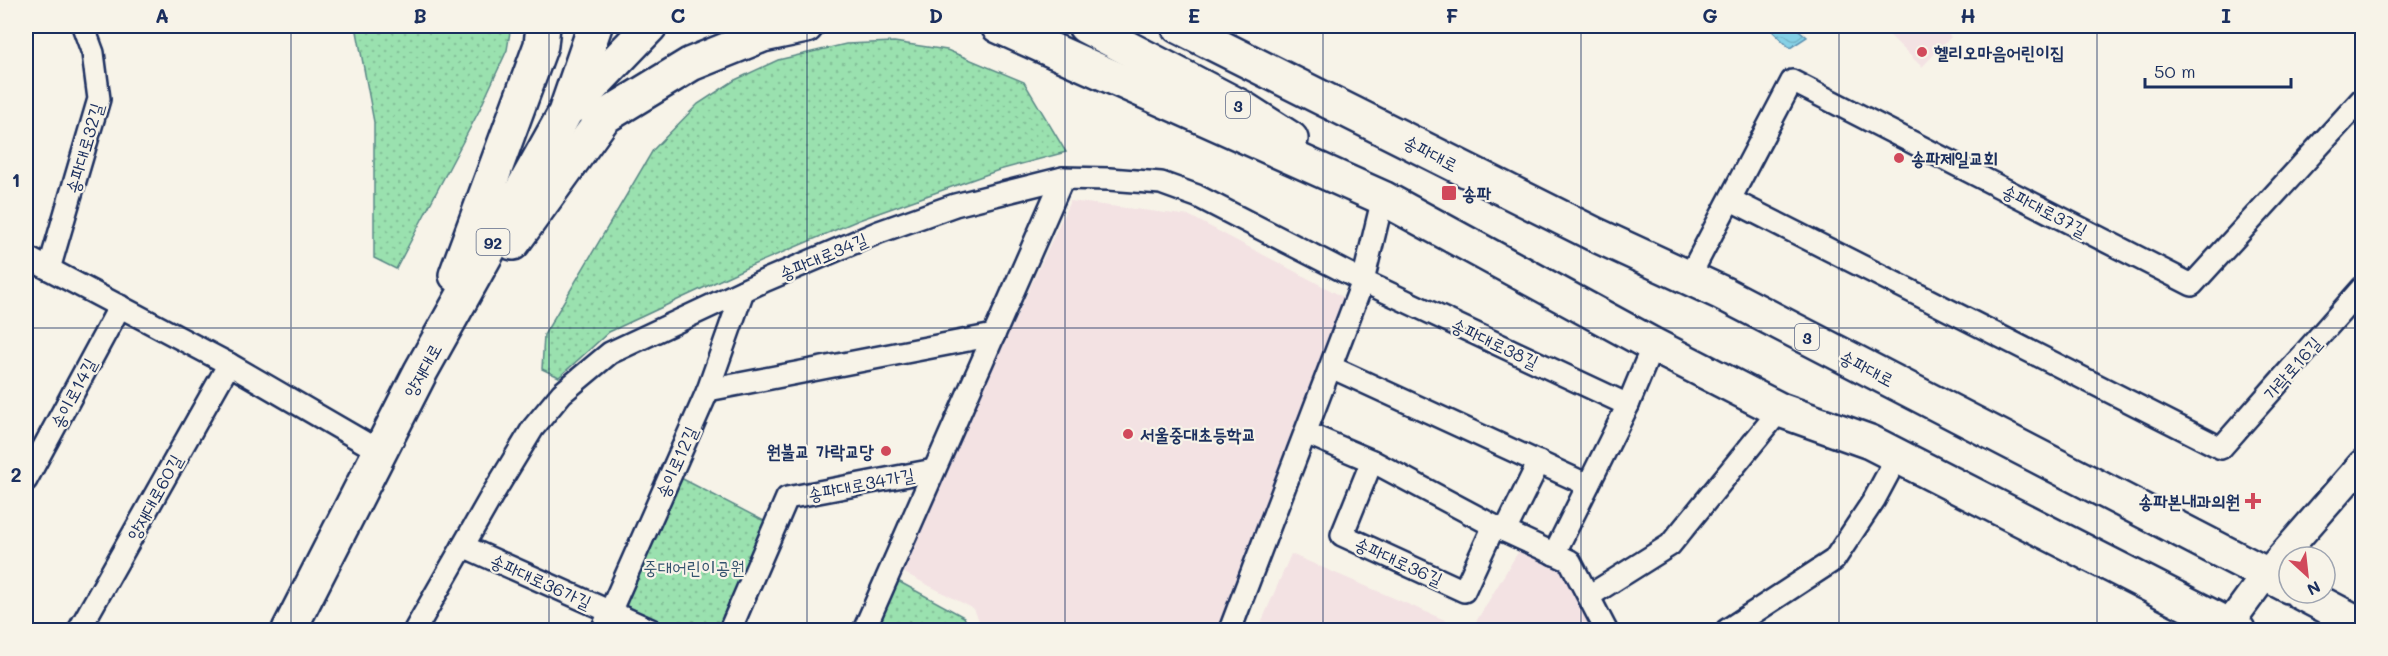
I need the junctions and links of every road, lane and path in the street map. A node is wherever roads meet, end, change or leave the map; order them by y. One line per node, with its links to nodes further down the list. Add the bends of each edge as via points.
1 (83, 26): 17 (street, 송파대로32길, via 93,53 99,99)
2 (543, 26): 27 (main road, via 541,45)
3 (595, 26): 12 (main road, 양재대로 / 92)
4 (650, 26): 12 (main road, 양재대로 / 92)
5 (806, 26): 27 (main road, via 763,35 691,64 604,117)
6 (998, 26): 14 (main road)
7 (1085, 26): 14 (main road, 3, via 1241,107)
8 (1178, 26): 11 (main road, 3)
9 (1219, 26): 11 (main road, via 1305,72)
10 (2362, 99): 15 (street, 송파대로37길, via 2192,285 1792,81)
11 (1344, 109): 18 (main road, 송파대로 / 3)
12 (565, 113): 27 (main road, 양재대로 / 92)
13 (1062, 178): 19 (street, 송파대로34길, via 1170,186); 21 (street, 송파대로34길, via 955,205 879,232); 23 (street, 송파대로34가길)
14 (1383, 198): 19 (street); 24 (main road, 3)
15 (1731, 200): 18 (street, 송파대로37길); 20 (street, 가락로16길, via 2221,448)
16 (26, 256): 17 (street)
17 (49, 269): 22 (street)
18 (1688, 279): 44 (main road, 송파대로 / 3)
19 (1363, 280): 26 (street); 29 (street, 송파대로38길)
20 (2362, 288)
21 (743, 291): 28 (street, 송이로12길); 42 (street, 송파대로34길, via 610,353 562,393 533,428)
22 (120, 306): 25 (street); 38 (street, 송이로14길)
23 (994, 335): 28 (street); 37 (street, 송파대로34가길)
24 (1653, 345): 29 (street); 30 (main road, 3)
25 (229, 364): 32 (street); 51 (street, 양재대로60길)
26 (1331, 366): 31 (street); 35 (street)
27 (421, 372): 32 (main road, 양재대로 / 92)
28 (708, 390): 48 (street, 송이로12길)
29 (1628, 405): 39 (street)
30 (1780, 410): 33 (main road, 3, via 1870,442); 46 (street, via 1670,545)
31 (1306, 433): 34 (street); 57 (street)
32 (379, 451): 52 (main road, 양재대로 / 92)
33 (1897, 457): 50 (main road, 3); 59 (street, via 1834,560)
34 (1372, 461): 40 (street); 40 (street, 송파대로36길, via 1342,536 1464,591)
35 (1539, 462): 39 (street); 40 (street, 송파대로36길)
36 (2362, 464): 41 (street)
37 (934, 470): 55 (street, 송파대로34가길, via 787,498); 56 (street, 송파대로34가길)
38 (26, 480)
39 (1588, 485): 43 (street)
40 (1499, 528): 43 (street)
41 (2303, 545)
42 (463, 546): 48 (street, 송파대로36가길); 53 (street, 송파대로34길)
43 (1554, 554): 46 (street, via 1570,561)
44 (2277, 579)
45 (2277, 581): 50 (street)
46 (1588, 596): 58 (street)
47 (2324, 605): 49 (main road)
48 (606, 621): 54 (street, 송파대로36가길)
49 (2362, 625)
50 (2231, 629)
51 (79, 630)
52 (289, 630)
53 (415, 630)
54 (651, 630)
55 (730, 630)
56 (864, 630)
57 (1230, 630)
58 (1606, 630)
59 (1726, 630)

